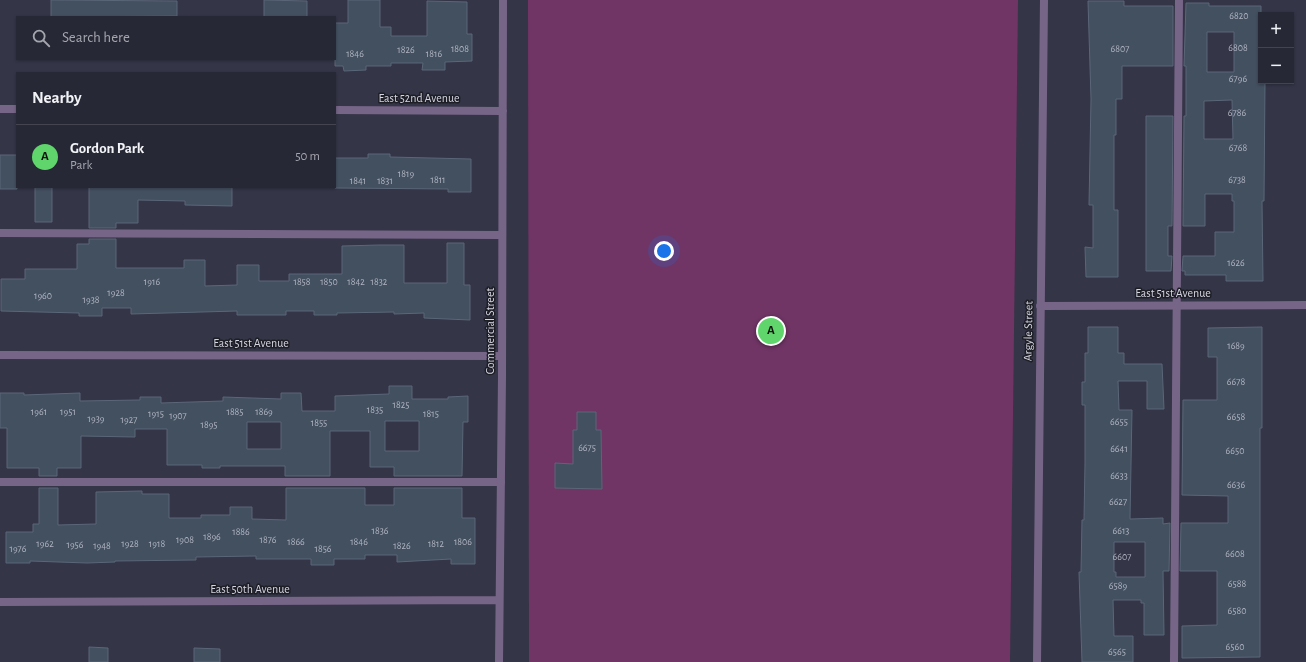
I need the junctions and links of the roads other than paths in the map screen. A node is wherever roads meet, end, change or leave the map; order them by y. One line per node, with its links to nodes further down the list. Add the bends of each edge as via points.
1 (503, 0): 7 (street, Commercial Street)
2 (1044, 0): 12 (street, Argyle Street)
3 (1179, 0): 10 (street)
4 (0, 109): 5 (street)
5 (16, 109)
6 (336, 110): 7 (street, East 52nd Avenue)
7 (503, 111): 9 (street, Commercial Street)
8 (0, 232): 9 (street)
9 (502, 235): 14 (street, Commercial Street)
10 (1176, 304): 11 (street, East 51st Avenue); 12 (street, East 51st Avenue); 21 (street)
11 (1306, 304)
12 (1040, 306): 20 (street, Argyle Street)
13 (0, 355): 14 (street, East 51st Avenue)
14 (502, 356): 16 (street, Commercial Street)
15 (0, 482): 16 (street)
16 (501, 482): 17 (street, Commercial Street)
17 (499, 600): 18 (street, East 50th Avenue); 19 (street, Commercial Street)
18 (0, 602)
19 (499, 662)
20 (1038, 662)
21 (1174, 662)

